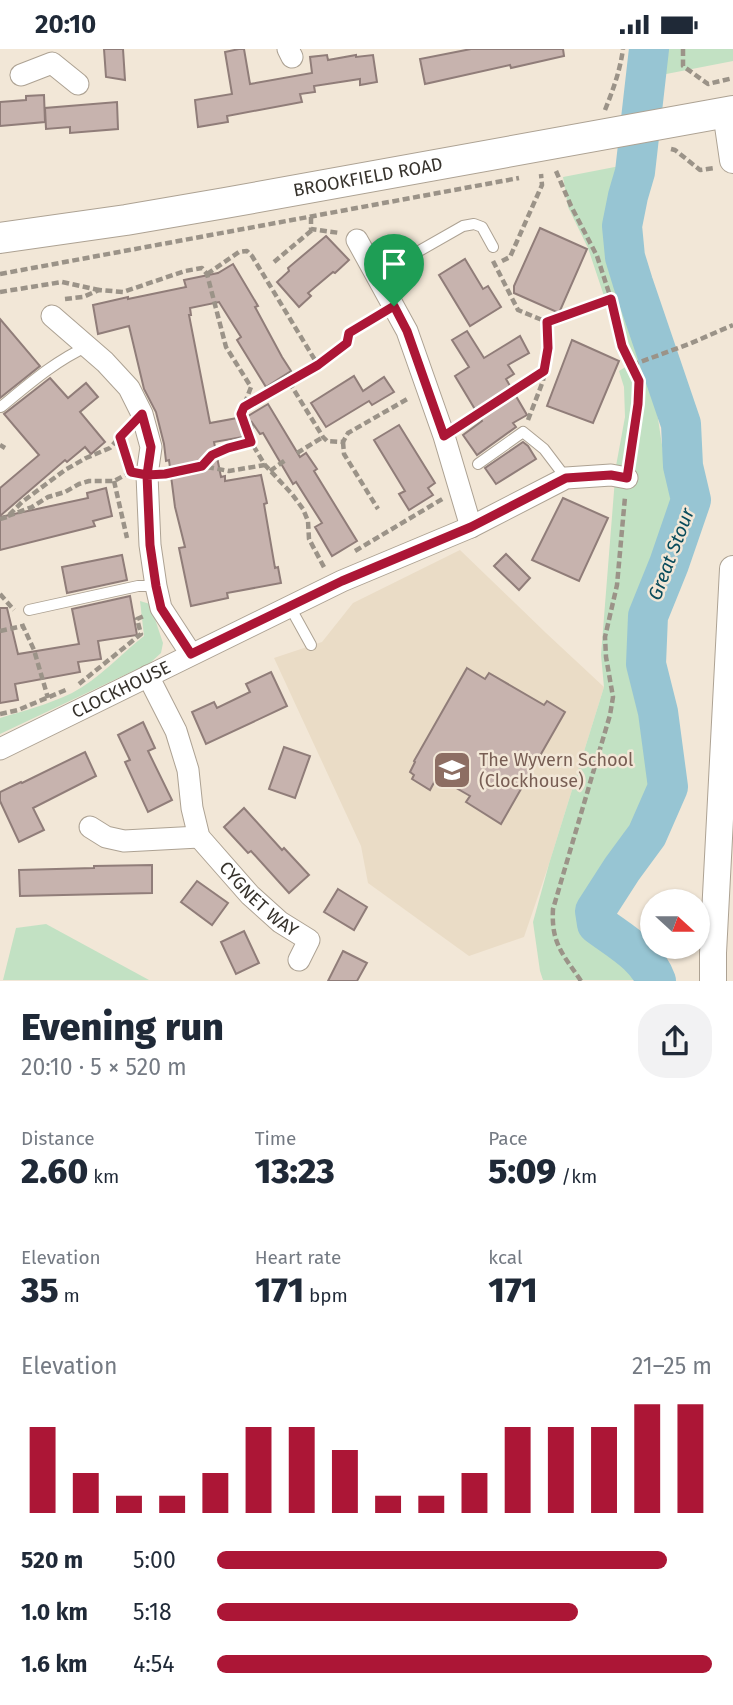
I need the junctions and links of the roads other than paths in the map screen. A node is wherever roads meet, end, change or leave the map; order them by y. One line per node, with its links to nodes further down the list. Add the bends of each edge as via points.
1 (54, 56): 2 (street); 3 (street)
2 (21, 75)
3 (78, 84)
4 (730, 111): 5 (street); 6 (main road, BROOKFIELD ROAD, via 675,136 608,125 225,203)
5 (727, 164)
6 (0, 238)
7 (357, 240): 9 (street)
8 (492, 252): 9 (lane, via 482,227 463,226)
9 (377, 275): 10 (street)
10 (394, 306): 12 (lane); 18 (street, via 444,436)
11 (52, 316): 13 (street)
12 (349, 333)
13 (88, 346): 14 (lane, via 47,369); 20 (street, via 129,388 142,414 151,447 139,473)
14 (1, 407)
15 (478, 464): 16 (lane, via 523,432 544,449)
16 (566, 478): 17 (street, CLOCKHOUSE); 18 (street, CLOCKHOUSE)
17 (627, 478)
18 (471, 527): 21 (street, CLOCKHOUSE, via 334,575)
19 (733, 569): 30 (street)
20 (156, 586): 22 (lane); 24 (street, via 161,608)
21 (290, 607): 23 (lane); 24 (street, CLOCKHOUSE)
22 (29, 610)
23 (311, 645)
24 (191, 654): 25 (street, CLOCKHOUSE)
25 (148, 676): 26 (street, CLOCKHOUSE); 28 (street, CYGNET WAY, via 176,731)
26 (0, 749)
27 (90, 827): 28 (street, via 124,841)
28 (199, 837): 29 (street, CYGNET WAY, via 250,895 309,940)
29 (299, 960)
30 (713, 981)

